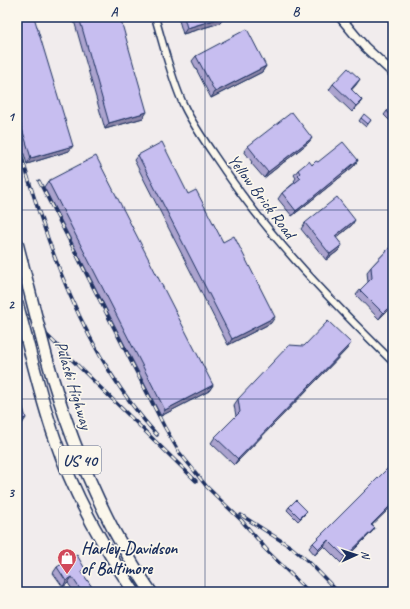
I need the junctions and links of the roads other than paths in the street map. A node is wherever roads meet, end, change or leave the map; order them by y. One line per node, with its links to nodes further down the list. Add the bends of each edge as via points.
1 (155, 17): 6 (street, Yellow Brick Road, via 172,76 185,107 211,151 288,253)
2 (340, 17): 3 (main road, via 365,47)
3 (393, 73)
4 (17, 243): 7 (highway, Pulaski Highway / US 40, bridge, via 62,412 82,464)
5 (17, 303): 8 (highway, Pulaski Highway / US 40, bridge, via 46,410 67,470 92,524)
6 (393, 362)
7 (137, 572): 8 (highway); 10 (highway, Pulaski Highway / US 40); 11 (highway)
8 (124, 577): 9 (highway, Pulaski Highway / US 40)
9 (134, 592)
10 (151, 592)
11 (157, 592)

